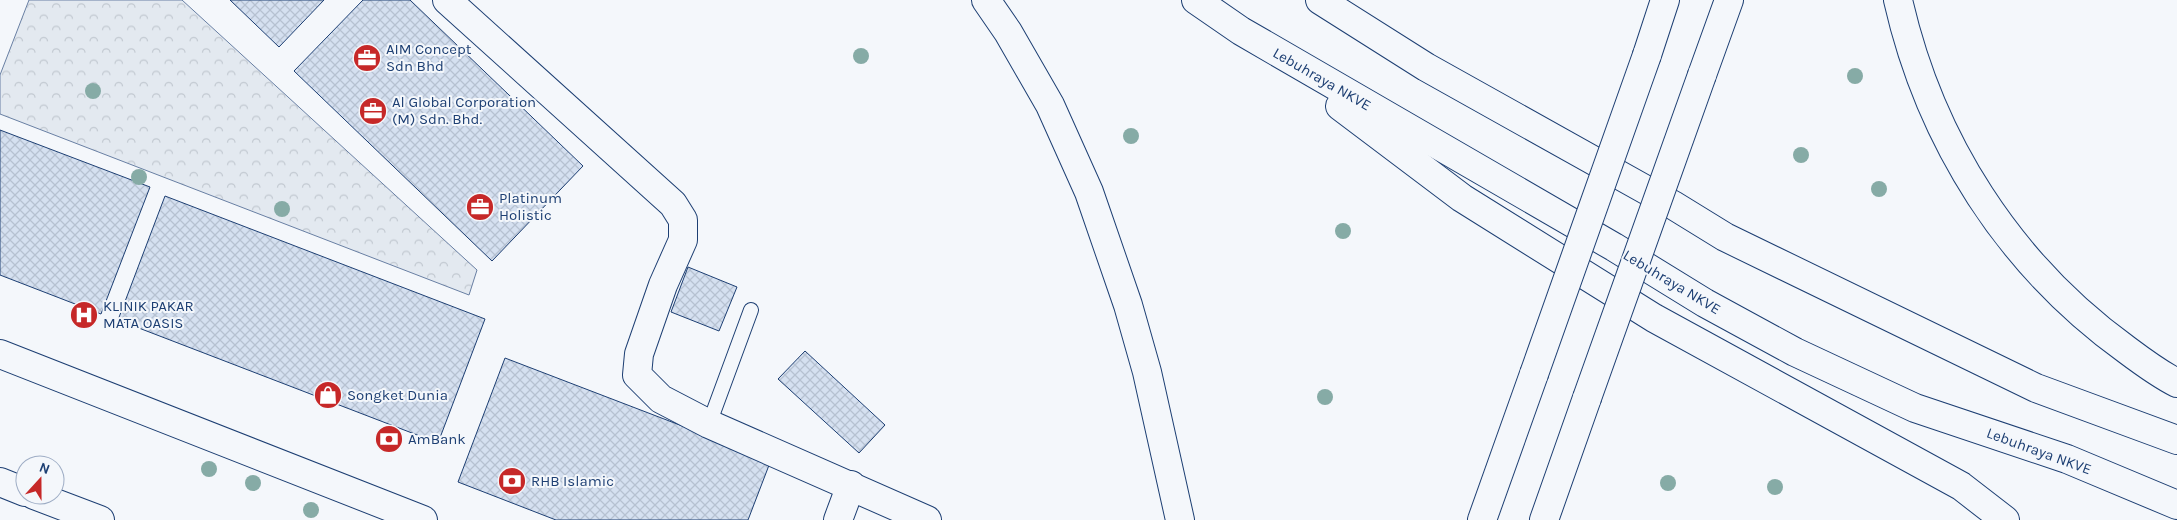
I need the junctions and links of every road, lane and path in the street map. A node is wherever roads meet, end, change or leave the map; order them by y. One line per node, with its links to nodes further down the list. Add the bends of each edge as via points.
1 (447, 0): 12 (main road, via 673,204 683,220 683,240 639,354 638,375 661,399)
2 (986, 0): 24 (main road, via 1050,105 1089,192 1147,372)
3 (1196, 0): 8 (main road, Lebuhraya NKVE)
4 (1320, 0): 13 (main road, via 1426,67 1674,205 1725,237 2036,388)
5 (1665, 0): 25 (main road, bridge)
6 (1729, 0): 26 (main road, bridge)
7 (1898, 0): 11 (main road, via 1924,88 1979,196 2024,257 2073,308 2161,375)
8 (1241, 31): 18 (main road, Lebuhraya NKVE, via 1705,303 1795,352 1915,408 2067,459); 27 (main road, via 1462,198 1654,318 1961,486)
9 (752, 310): 12 (lane)
10 (0, 354): 21 (main road)
11 (2177, 383)
12 (709, 424): 15 (main road)
13 (2177, 440)
14 (0, 482): 16 (main road)
15 (851, 486): 19 (main road); 22 (main road)
16 (15, 488)
17 (60, 505): 20 (main road)
18 (2177, 505)
19 (887, 511): 23 (main road)
20 (100, 520)
21 (423, 520)
22 (838, 520)
23 (927, 520)
24 (1180, 520)
25 (1482, 520)
26 (1544, 520)
27 (2005, 520)

